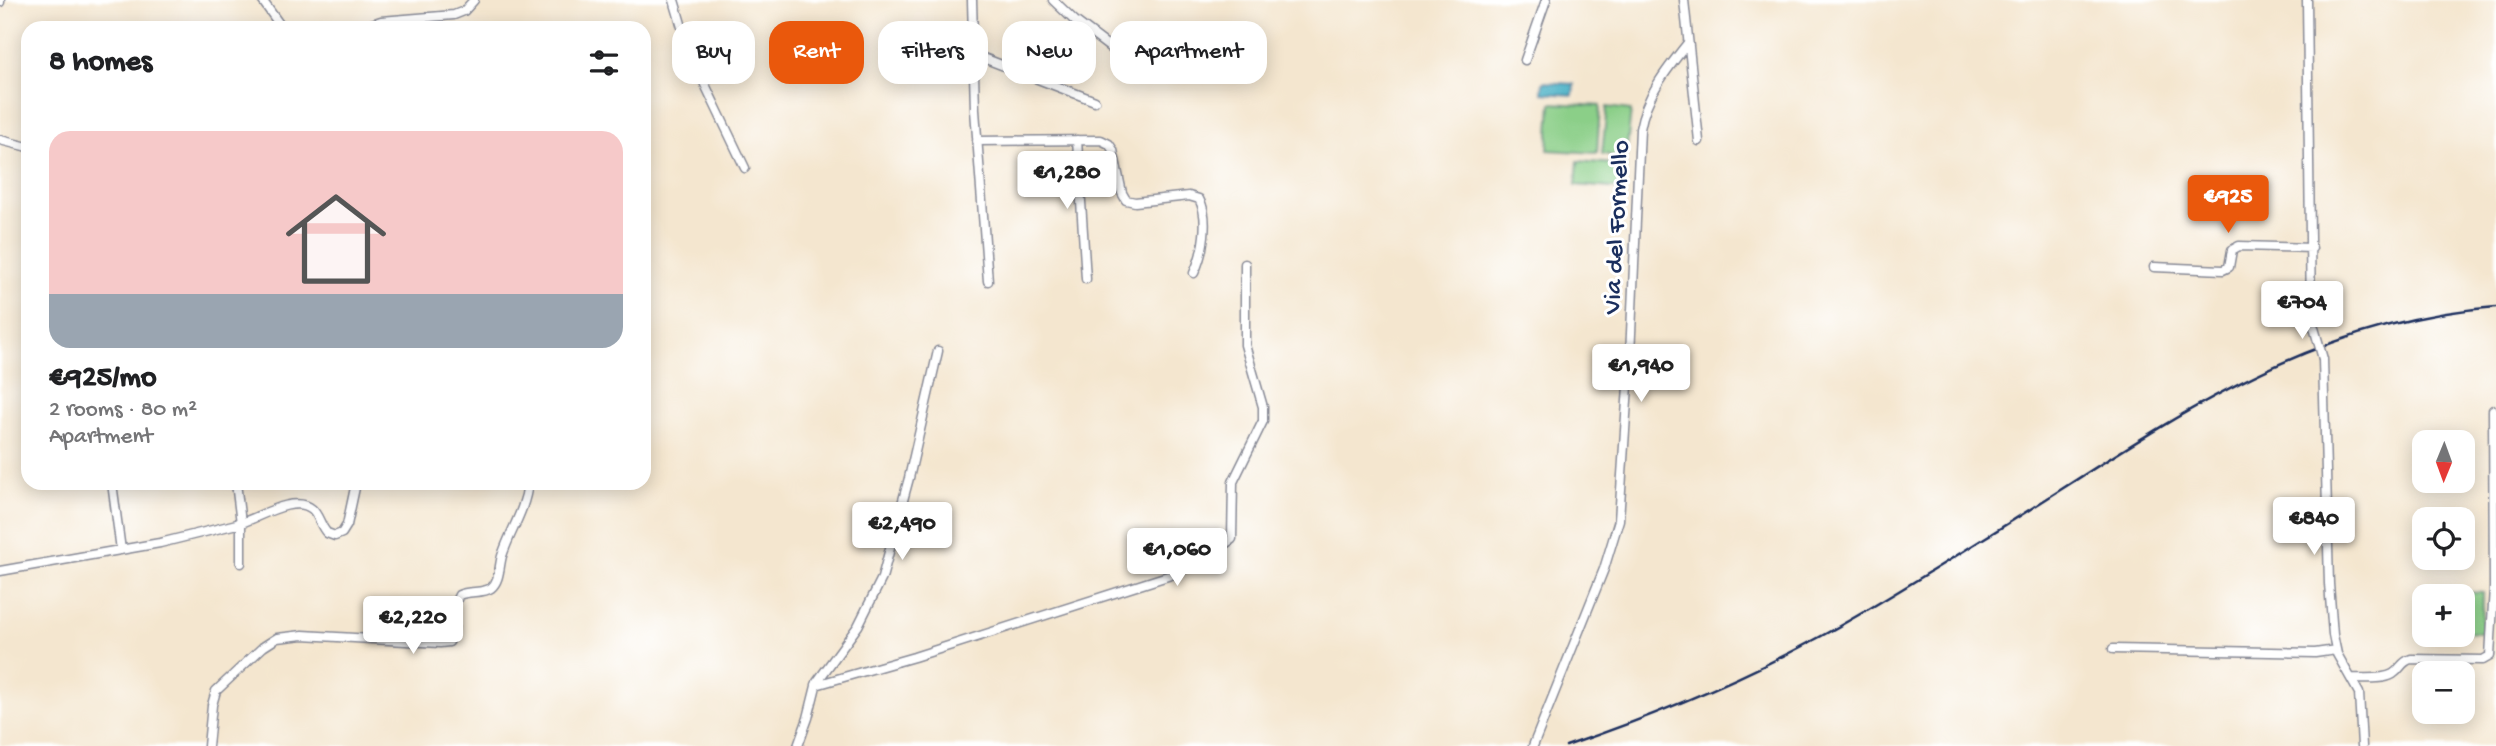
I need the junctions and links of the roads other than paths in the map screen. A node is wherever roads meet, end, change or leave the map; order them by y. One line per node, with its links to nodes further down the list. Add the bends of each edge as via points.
1 (262, 0): 9 (street)
2 (474, 0): 10 (street, via 454,15)
3 (674, 0): 23 (street, via 689,51)
4 (972, 0): 11 (street)
5 (1053, 0): 13 (street)
6 (1545, 0): 15 (street)
7 (1684, 0): 12 (street)
8 (2307, 0): 24 (street)
9 (277, 21)
10 (381, 21)
11 (972, 21)
12 (1687, 44): 21 (street); 46 (street, Via del Formello, via 1652,94 1640,129 1619,520)
13 (1110, 48)
14 (988, 60): 17 (street)
15 (1525, 60)
16 (974, 84): 20 (street)
17 (1095, 101)
18 (0, 140): 22 (street)
19 (1077, 140): 20 (street); 27 (street, via 1109,144 1122,196 1129,201 1199,199 1203,248); 28 (street)
20 (977, 141): 29 (street)
21 (1699, 141)
22 (21, 145)
23 (745, 169)
24 (2312, 248): 26 (street, via 2239,246 2232,250 2229,267 2223,270); 41 (street, bridge, via 2311,317 2323,359 2329,584)
25 (1245, 264): 43 (street, via 1245,345 1263,417 1233,482 1234,532 1229,544 1174,574)
26 (2154, 267)
27 (1194, 273)
28 (1086, 279)
29 (988, 281)
30 (938, 351): 43 (street, via 882,578 860,622)
31 (2493, 410): 42 (street, via 2490,656 2483,660 2411,659 2388,676)
32 (113, 490): 37 (street)
33 (237, 490): 36 (street)
34 (354, 490): 36 (street, via 346,528 338,536 324,531 313,510 302,505 286,506)
35 (527, 490): 44 (street, via 495,582 487,590 459,595 449,642 303,635 277,638 216,691)
36 (241, 523): 37 (street); 38 (street)
37 (121, 550): 39 (street)
38 (241, 563)
39 (0, 571)
40 (2113, 649): 41 (street)
41 (2336, 650): 42 (street)
42 (2352, 678): 47 (street, via 2361,702)
43 (816, 685): 45 (street)
44 (208, 746)
45 (798, 746)
46 (1533, 746)
47 (2362, 746)

